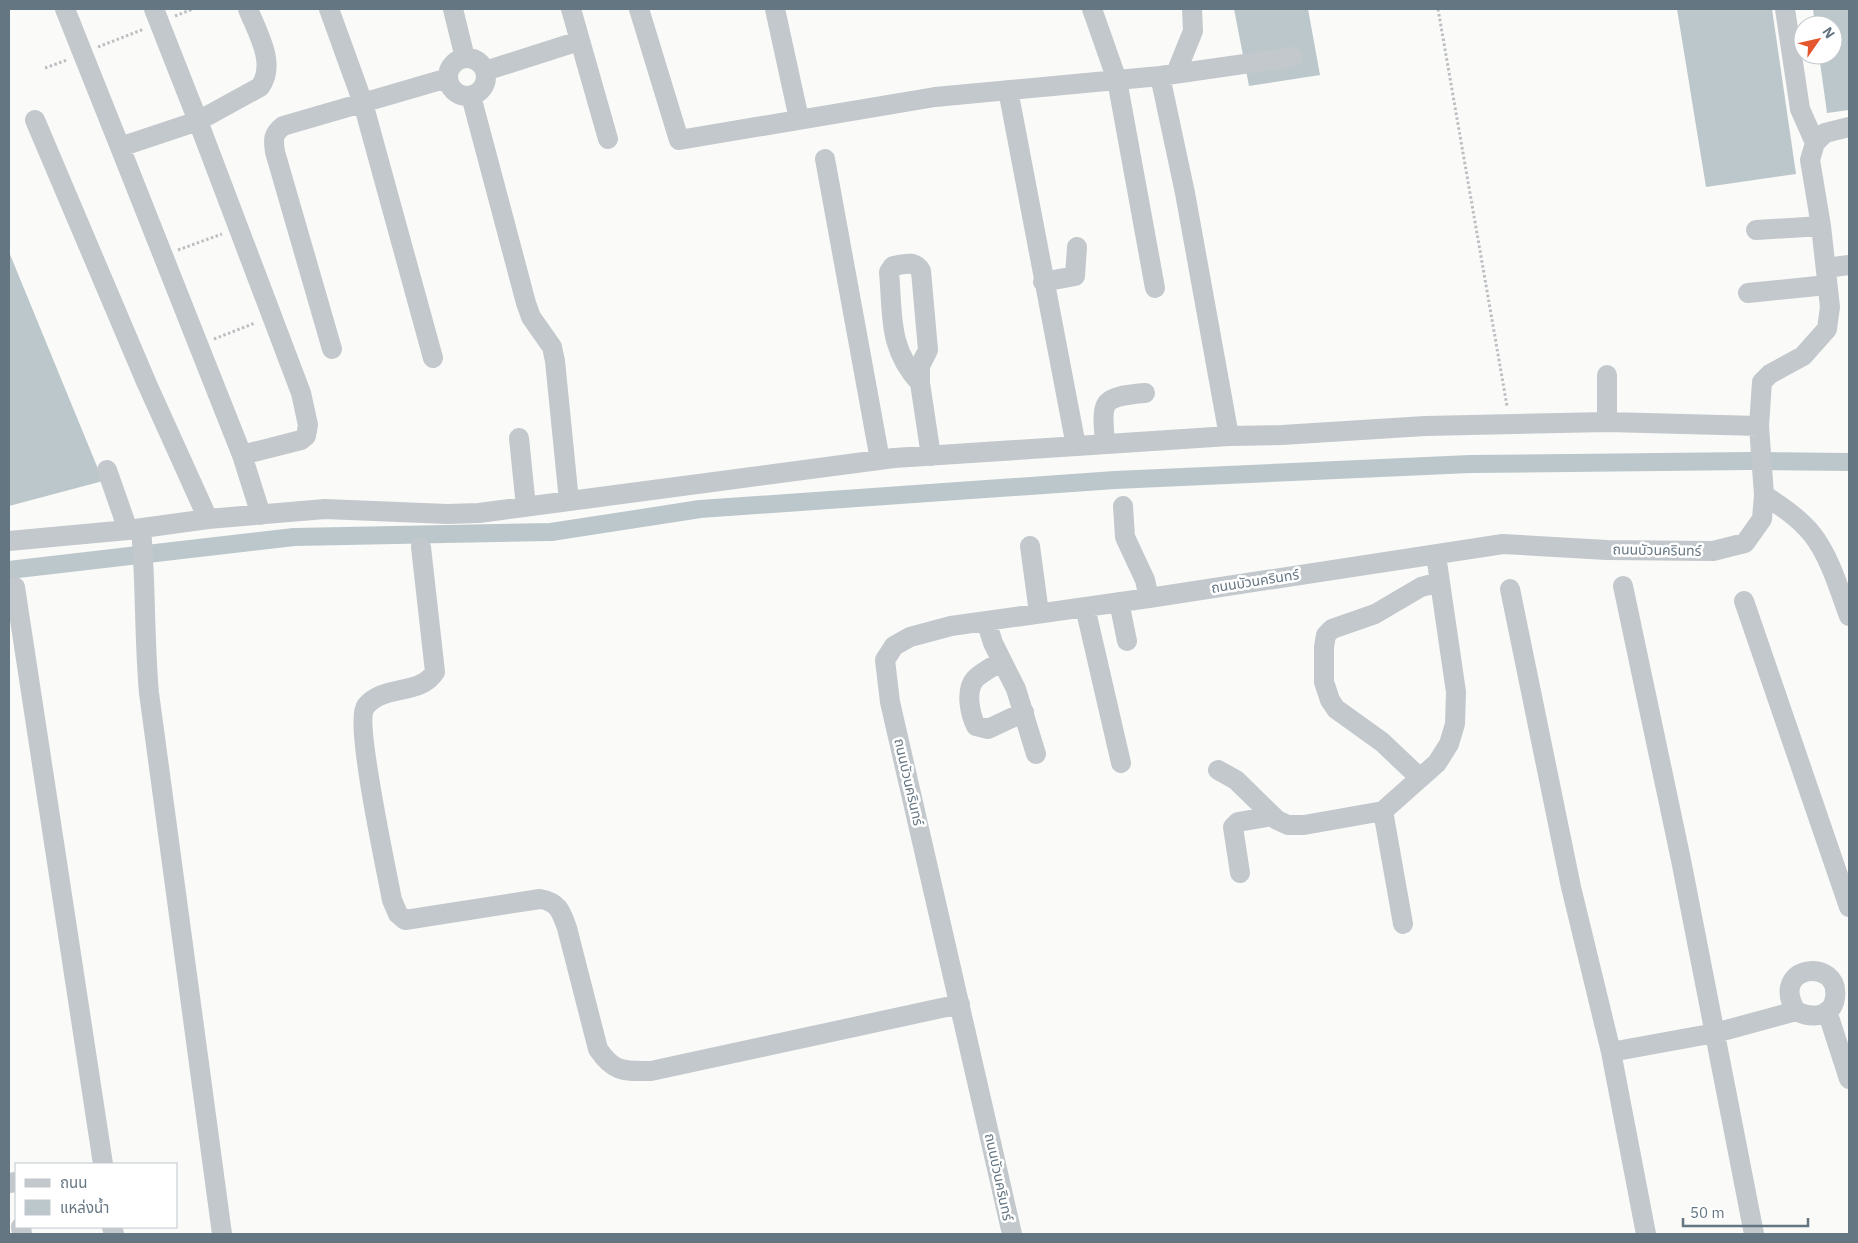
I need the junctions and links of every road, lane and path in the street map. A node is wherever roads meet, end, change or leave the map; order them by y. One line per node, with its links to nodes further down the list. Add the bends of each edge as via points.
1 (65, 9): 14 (street)
2 (248, 9): 27 (street, via 265,51 268,72 265,80 260,87)
3 (329, 9): 24 (street)
4 (452, 9): 16 (street)
5 (571, 9): 13 (street)
6 (639, 9): 25 (street, via 679,140)
7 (775, 9): 25 (street)
8 (1092, 9): 21 (street)
9 (1192, 9): 19 (street, via 1193,31)
10 (1438, 9): 51 (path)
11 (1786, 9): 30 (street, via 1800,109)
12 (156, 16): 14 (path); 27 (street)
13 (579, 41): 18 (street); 29 (street)
14 (83, 53): 17 (path); 31 (street)
15 (1293, 57): 19 (street)
16 (465, 58): 18 (street, via 477,61); 20 (street, via 452,65)
17 (45, 68)
18 (485, 71): 23 (street, via 484,87)
19 (1168, 74): 21 (street); 53 (street, via 1185,193)
20 (448, 78): 23 (street, via 456,93); 24 (street)
21 (1117, 80): 22 (street); 41 (street)
22 (1008, 90): 25 (street, via 935,97); 40 (street)
23 (471, 96): 62 (street, via 526,303 531,317 552,347)
24 (363, 103): 45 (street, via 283,126 273,138); 46 (street)
25 (800, 119)
26 (35, 120): 66 (street, via 147,384)
27 (198, 121): 31 (street); 34 (street)
28 (1849, 127): 30 (street, via 1826,133)
29 (608, 139)
30 (1815, 143): 33 (street, ถนนบัวนครินทร์, via 1810,160)
31 (120, 147): 37 (street)
32 (824, 159): 59 (street)
33 (1822, 226): 35 (street); 39 (street, ถนนบัวนครินทร์)
34 (238, 228): 37 (path); 43 (street)
35 (1756, 230)
36 (1077, 247): 40 (street, via 1075,276)
37 (163, 256): 44 (street)
38 (1849, 266): 39 (street)
39 (1826, 277): 42 (street); 52 (street, ถนนบัวนครินทร์, via 1830,307 1827,329 1803,356 1762,382)
40 (1044, 282): 56 (street)
41 (1156, 288)
42 (1748, 293)
43 (272, 316): 44 (path); 57 (street, via 301,393 308,426 306,436)
44 (197, 345): 57 (street)
45 (332, 349)
46 (432, 358)
47 (1607, 375): 50 (street)
48 (920, 383): 48 (street, via 920,366 928,350 921,271 912,263 892,266 889,272 895,341 907,368); 58 (street)
49 (1145, 393): 55 (street, via 1109,399 1103,412)
50 (1606, 422): 51 (street); 52 (street)
51 (1510, 424): 53 (street)
52 (1759, 432): 61 (street, ถนนบัวนครินทร์)
53 (1228, 436): 55 (street)
54 (518, 438): 64 (street)
55 (1105, 444): 56 (street)
56 (1076, 446): 58 (street)
57 (242, 455): 65 (street)
58 (931, 456): 59 (street)
59 (880, 460): 62 (street)
60 (107, 470): 67 (street)
61 (1763, 485): 71 (street, ถนนบัวนครินทร์, via 1762,519 1745,543 1713,551 1607,550 1503,544); 81 (street, via 1812,535)
62 (569, 501): 64 (street)
63 (1123, 506): 76 (street, via 1125,537 1145,580)
64 (526, 507): 65 (street, via 447,514 325,509)
65 (261, 515): 66 (street)
66 (208, 518): 67 (street)
67 (137, 530): 68 (street); 102 (street, via 145,562 144,644)
68 (9, 541)
69 (1030, 546): 80 (street)
70 (421, 547): 96 (street, via 435,672 430,680 419,686 395,690 376,698 365,707 362,718 370,783 390,890 398,914 405,920 540,899 552,901 561,909 567,928 598,1049 607,1063 623,1072 651,1071)
71 (1436, 555): 72 (street); 76 (street, ถนนบัวนครินทร์)
72 (1440, 582): 89 (street, via 1456,692 1455,724 1437,763); 89 (street, via 1413,591 1376,614 1332,630 1326,635 1324,647 1324,682 1336,709 1382,742)
73 (1622, 586): 98 (street)
74 (15, 587): 101 (street)
75 (1510, 588): 99 (street, via 1571,887)
76 (1149, 598): 78 (street, ถนนบัวนครินทร์)
77 (1744, 601): 93 (street)
78 (1119, 602): 79 (street, ถนนบัวนครินทร์); 83 (street)
79 (1085, 607): 80 (street, ถนนบัวนครินทร์); 87 (street)
80 (1039, 613): 82 (street, ถนนบัวนครินทร์)
81 (1849, 616)
82 (986, 621): 84 (street); 96 (street, ถนนบัวนครินทร์, via 910,637 894,646 885,660 890,702)
83 (1127, 641)
84 (1002, 661): 85 (street); 85 (street, via 971,685 972,718 976,726 988,729)
85 (1024, 712): 86 (street)
86 (1036, 754)
87 (1121, 763)
88 (1218, 770): 91 (street, via 1236,780)
89 (1420, 778): 90 (street)
90 (1383, 811): 91 (street, via 1304,825 1288,825); 94 (street)
91 (1273, 816): 92 (street, via 1238,822 1233,827)
92 (1240, 874)
93 (1849, 907)
94 (1403, 924)
95 (1837, 999): 97 (street, via 1819,1016 1807,1016); 97 (street, via 1835,987 1828,976 1818,970 1806,971 1795,977 1790,988 1790,1000); 100 (street)
96 (960, 1004): 103 (street, ถนนบัวนครินทร์)
97 (1796, 1011): 98 (street)
98 (1715, 1033): 99 (street); 105 (street)
99 (1611, 1052): 104 (street)
100 (1849, 1079)
101 (103, 1163)
102 (222, 1234)
103 (1012, 1234)
104 (1646, 1234)
105 (1754, 1234)

